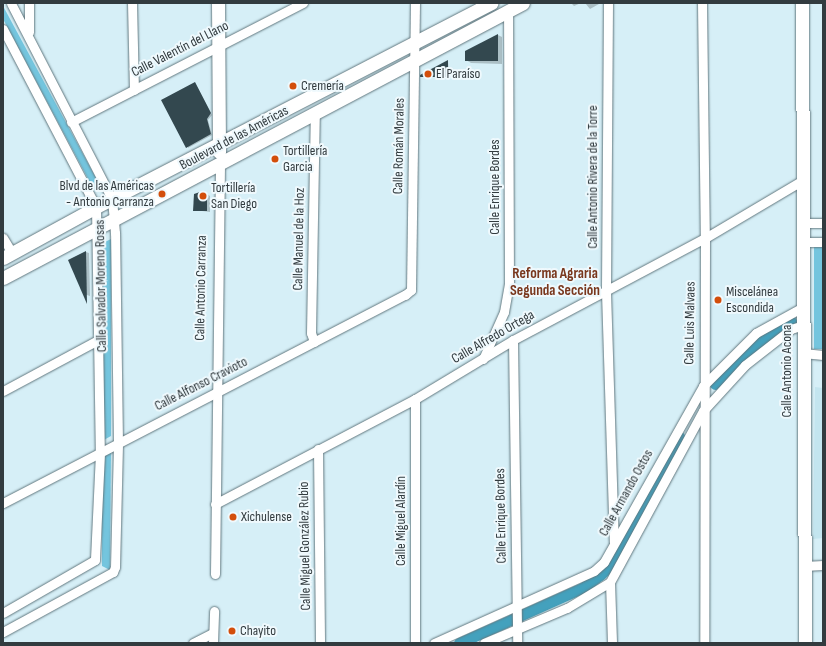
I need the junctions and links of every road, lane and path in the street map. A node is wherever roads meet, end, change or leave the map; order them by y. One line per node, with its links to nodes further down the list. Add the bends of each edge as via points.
1 (11, 3): 14 (street, Calle Salvador Moreno Rosas)
2 (29, 3): 14 (street)
3 (132, 3): 18 (street)
4 (218, 3): 16 (main road, Calle Antonio Carranza)
5 (303, 3): 16 (street, Calle Valentín del Llano)
6 (416, 3): 15 (street, Calle Román Morales)
7 (491, 3): 15 (main road, Boulevard de las Américas)
8 (522, 3): 12 (main road, Boulevard de las Américas)
9 (608, 3): 37 (street, Calle Antonio Rivera de la Torre)
10 (702, 3): 31 (street, Calle Luis Malvaes)
11 (802, 3): 23 (main road, Calle Antonio Acona)
12 (508, 11): 17 (main road, Boulevard de las Américas); 45 (street, Calle Enrique Bordes, via 509,283 504,312)
13 (3, 29): 25 (street, Calle Salvador Moreno Rosas)
14 (29, 33): 20 (street, Calle Salvador Moreno Rosas)
15 (414, 43): 17 (street, Calle Román Morales); 21 (main road, Boulevard de las Américas)
16 (218, 45): 18 (street, Calle Valentín del Llano); 21 (main road, Calle Antonio Carranza)
17 (414, 61): 19 (main road, Boulevard de las Américas); 36 (street, Calle Román Morales)
18 (134, 90): 20 (street, Calle Valentín del Llano)
19 (315, 112): 22 (main road, Boulevard de las Américas); 42 (street, Calle Manuel de la Hoz, via 311,333)
20 (71, 122): 24 (street, Calle Salvador Moreno Rosas)
21 (218, 146): 22 (main road, Calle Antonio Carranza); 24 (main road, Boulevard de las Américas)
22 (220, 164): 26 (main road, Boulevard de las Américas); 48 (street, Calle Antonio Carranza)
23 (803, 180): 27 (main road, Calle Antonio Acona); 31 (street, Calle Alfredo Ortega)
24 (112, 199): 25 (main road, Boulevard de las Américas); 26 (street, Calle Salvador Moreno Rosas)
25 (96, 207): 29 (street, Calle Salvador Moreno Rosas); 34 (main road, Boulevard de las Américas)
26 (114, 218): 29 (main road, Boulevard de las Américas); 52 (street, Calle Salvador Moreno Rosas)
27 (803, 223): 28 (street); 32 (main road, Calle Antonio Acona)
28 (823, 223)
29 (98, 227): 35 (main road, Boulevard de las Américas); 40 (street, Calle Salvador Moreno Rosas)
30 (3, 238): 34 (street)
31 (705, 238): 37 (street, Calle Alfredo Ortega); 46 (street, Calle Luis Malvaes)
32 (803, 242): 33 (street); 38 (main road, Calle Antonio Acona)
33 (823, 242)
34 (7, 256)
35 (3, 278)
36 (411, 290): 42 (street, Calle Alfonso Cravioto)
37 (606, 292): 41 (street, Calle Alfredo Ortega); 58 (street, Calle Antonio Rivera de la Torre)
38 (803, 307): 39 (main road, Calle Antonio Acona); 46 (street, Calle Armando Ostos, via 756,333)
39 (803, 324): 43 (main road, Calle Antonio Acona); 50 (street, Calle Armando Ostos, via 791,329 745,365)
40 (98, 340): 47 (street); 55 (street, Calle Salvador Moreno Rosas)
41 (513, 340): 45 (street, Calle Alfredo Ortega); 65 (street, Calle Enrique Bordes)
42 (314, 342): 48 (street, Calle Alfonso Cravioto)
43 (803, 353): 44 (street); 60 (main road, Calle Antonio Acona)
44 (823, 355)
45 (483, 359): 49 (street, Calle Alfredo Ortega)
46 (703, 386): 50 (street, Calle Luis Malvaes); 51 (street, Calle Armando Ostos)
47 (3, 391)
48 (215, 393): 52 (street, Calle Alfonso Cravioto); 57 (street, Calle Antonio Carranza)
49 (414, 399): 54 (street, Calle Alfredo Ortega); 74 (street, Calle Miguel Alardín)
50 (703, 411): 53 (street, Calle Armando Ostos); 79 (street, Calle Luis Malvaes)
51 (673, 439): 53 (street); 58 (street, Calle Armando Ostos)
52 (118, 443): 55 (street, Calle Alfonso Cravioto); 63 (street, Calle Salvador Moreno Rosas, via 115,567 113,572)
53 (684, 444): 64 (street, Calle Armando Ostos)
54 (318, 449): 57 (street, Calle Alfredo Ortega); 73 (street, Calle Miguel González Rubio)
55 (100, 453): 56 (street, Calle Alfonso Cravioto); 61 (street, Calle Salvador Moreno Rosas, via 97,555)
56 (3, 503)
57 (215, 504): 62 (street, Calle Antonio Carranza)
58 (614, 542): 65 (street, Calle Armando Ostos, via 604,562 594,571)
59 (823, 565): 60 (street)
60 (804, 566): 80 (main road, Calle Antonio Acona)
61 (85, 568): 63 (street); 67 (street, Calle Salvador Moreno Rosas)
62 (215, 574)
63 (94, 582): 69 (street, Calle Salvador Moreno Rosas)
64 (610, 582): 68 (street, via 567,608); 78 (street)
65 (516, 606): 68 (street, Calle Enrique Bordes); 75 (street, Calle Armando Ostos)
66 (214, 611): 70 (street)
67 (3, 613)
68 (517, 629): 76 (street); 77 (street, Calle Enrique Bordes)
69 (3, 632)
70 (213, 633): 71 (street); 72 (street)
71 (193, 643)
72 (213, 643)
73 (320, 643)
74 (415, 643)
75 (434, 643)
76 (484, 643)
77 (517, 643)
78 (612, 643)
79 (704, 643)
80 (805, 643)

